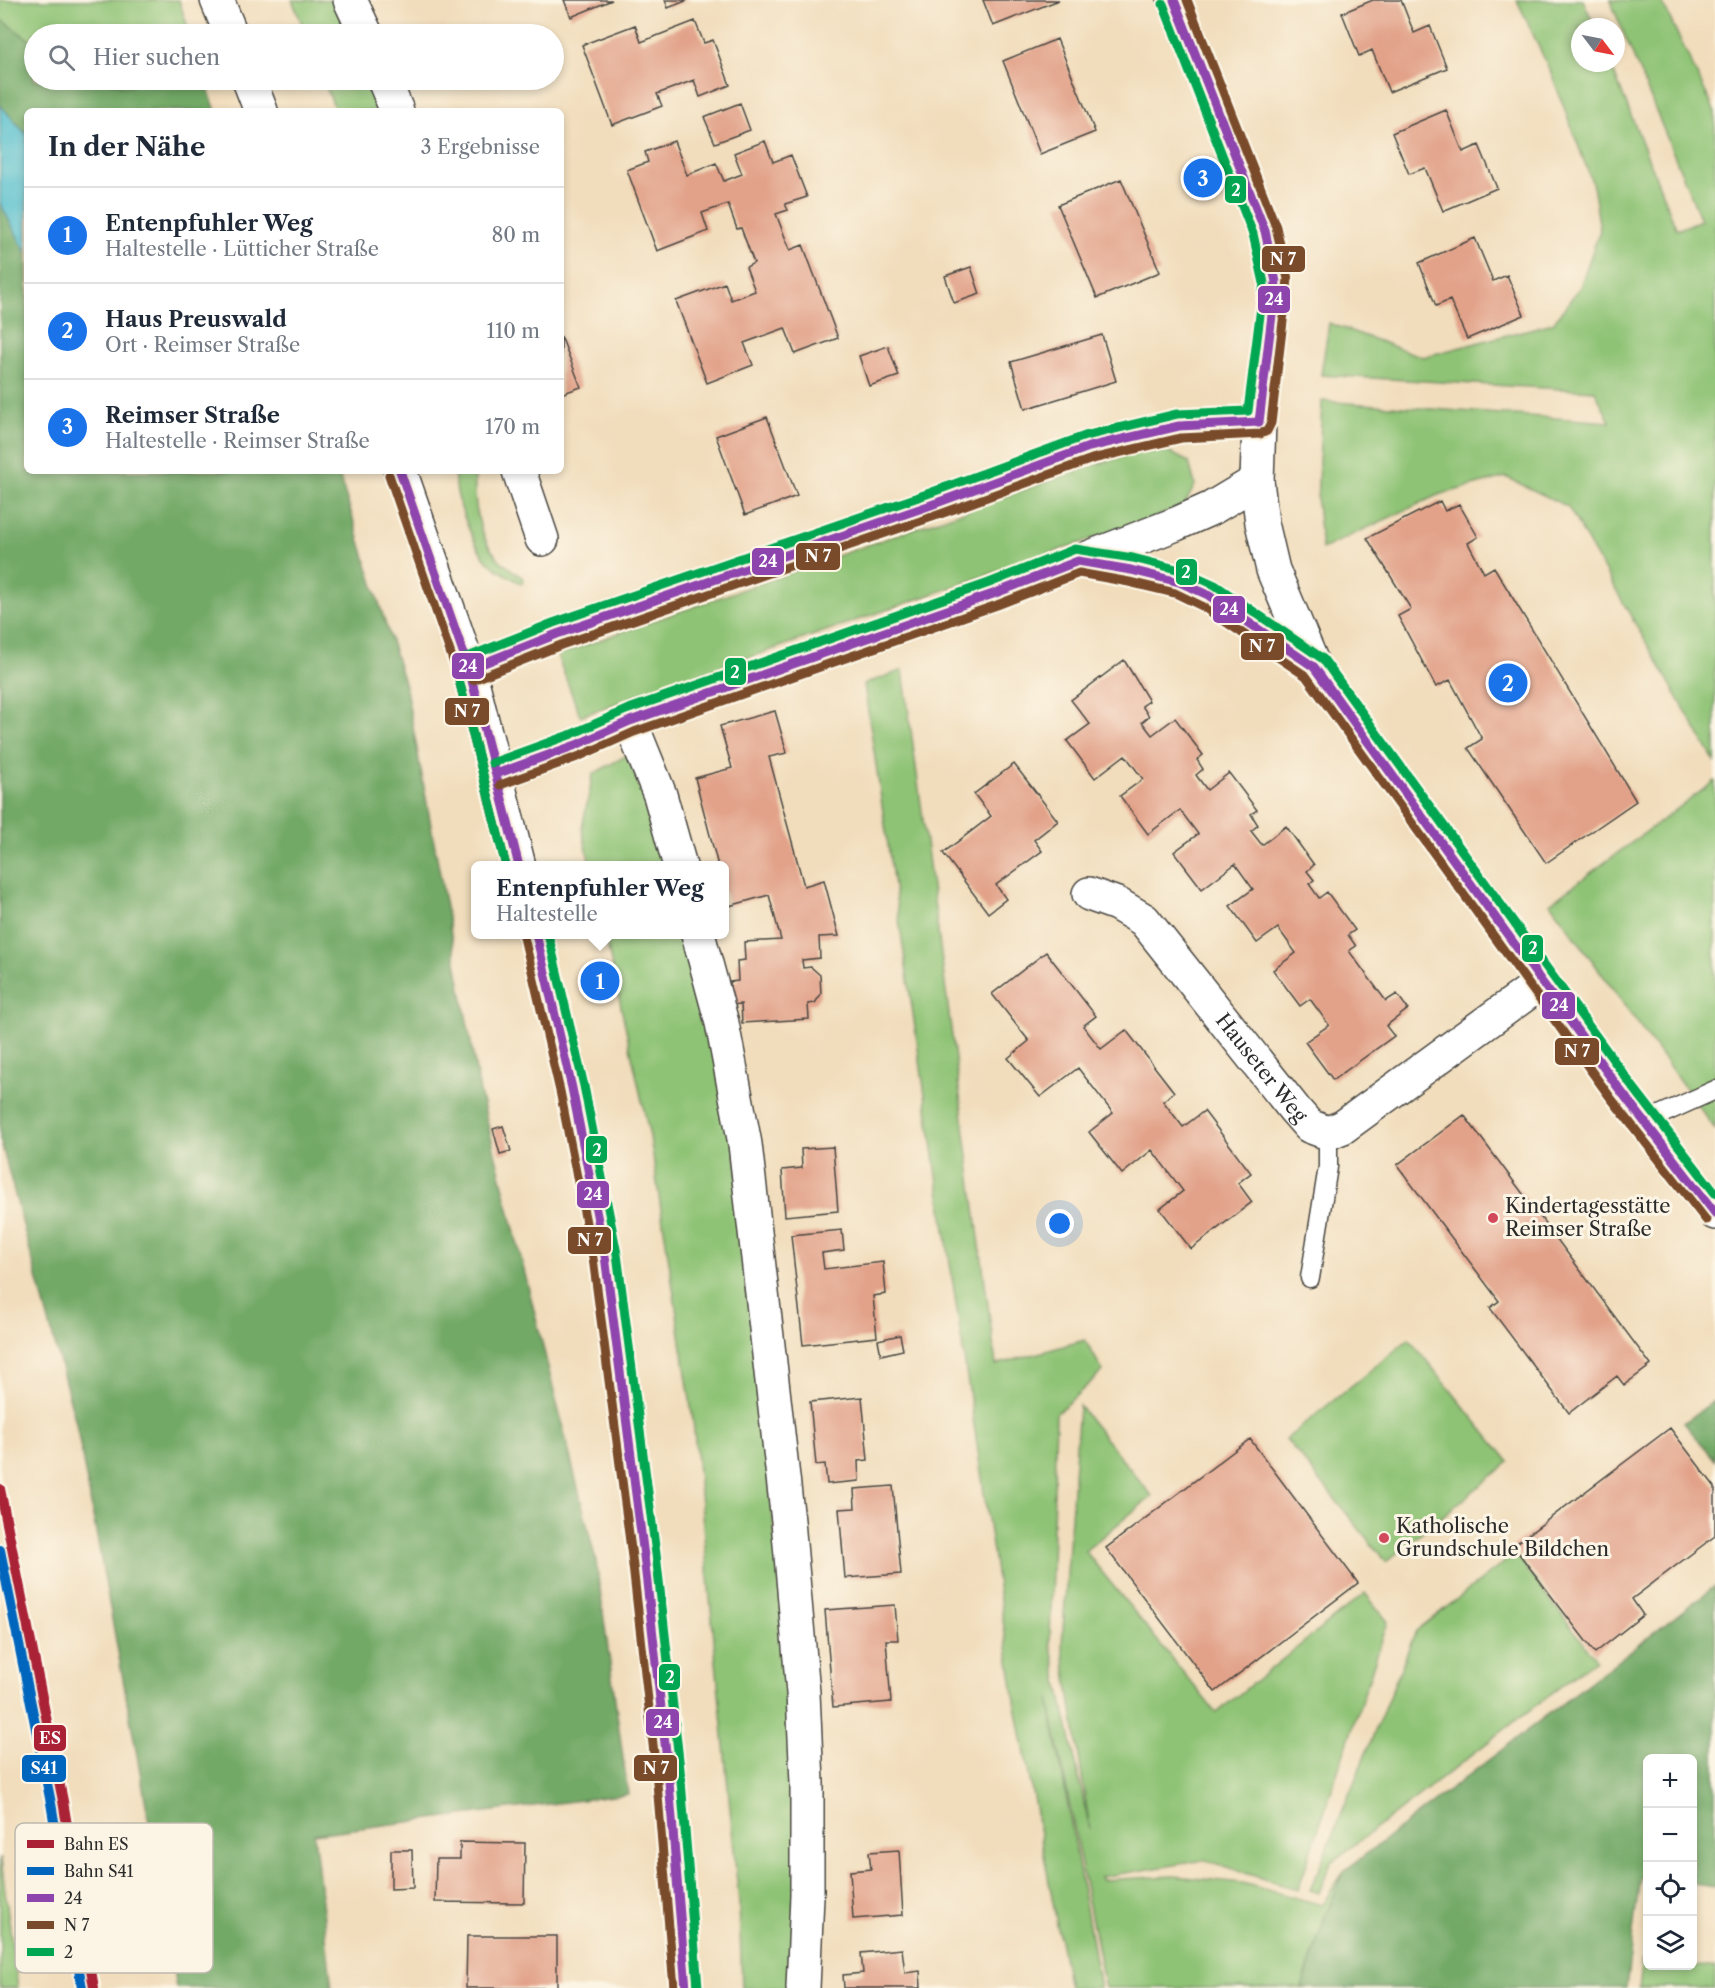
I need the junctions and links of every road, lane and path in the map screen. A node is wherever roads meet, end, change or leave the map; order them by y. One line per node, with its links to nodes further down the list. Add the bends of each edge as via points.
1 (217, 0): 4 (street)
2 (350, 0): 5 (street)
3 (1174, 0): 10 (street, via 1265,231 1275,282)
4 (227, 24)
5 (361, 24)
6 (253, 90): 8 (street)
7 (388, 90): 9 (street)
8 (260, 108)
9 (396, 108)
10 (1259, 422): 13 (street); 17 (street, via 1179,426 1089,447 931,506 557,634)
11 (401, 474): 17 (street)
12 (520, 474): 14 (street)
13 (1257, 481): 15 (street, via 1212,508); 16 (street, via 1274,570)
14 (542, 539)
15 (1078, 561): 16 (street, via 1179,582 1208,596); 18 (street)
16 (1314, 667): 25 (street)
17 (469, 669): 19 (street)
18 (630, 721): 19 (street); 21 (street, via 660,795)
19 (496, 774): 20 (street)
20 (518, 861)
21 (679, 861)
22 (1089, 894): 28 (street, Hauseter Weg, via 1144,920 1295,1110 1309,1126)
23 (537, 939): 31 (street, via 606,1256 645,1556)
24 (700, 939): 32 (street, via 746,1144 788,1521 807,1783)
25 (1542, 982): 27 (street); 28 (street, Hauseter Weg, via 1343,1127)
26 (1715, 1090): 27 (lane)
27 (1644, 1122): 29 (street)
28 (1328, 1133): 30 (lane, via 1328,1167)
29 (1715, 1213)
30 (1310, 1278)
31 (686, 1988)
32 (803, 1988)

